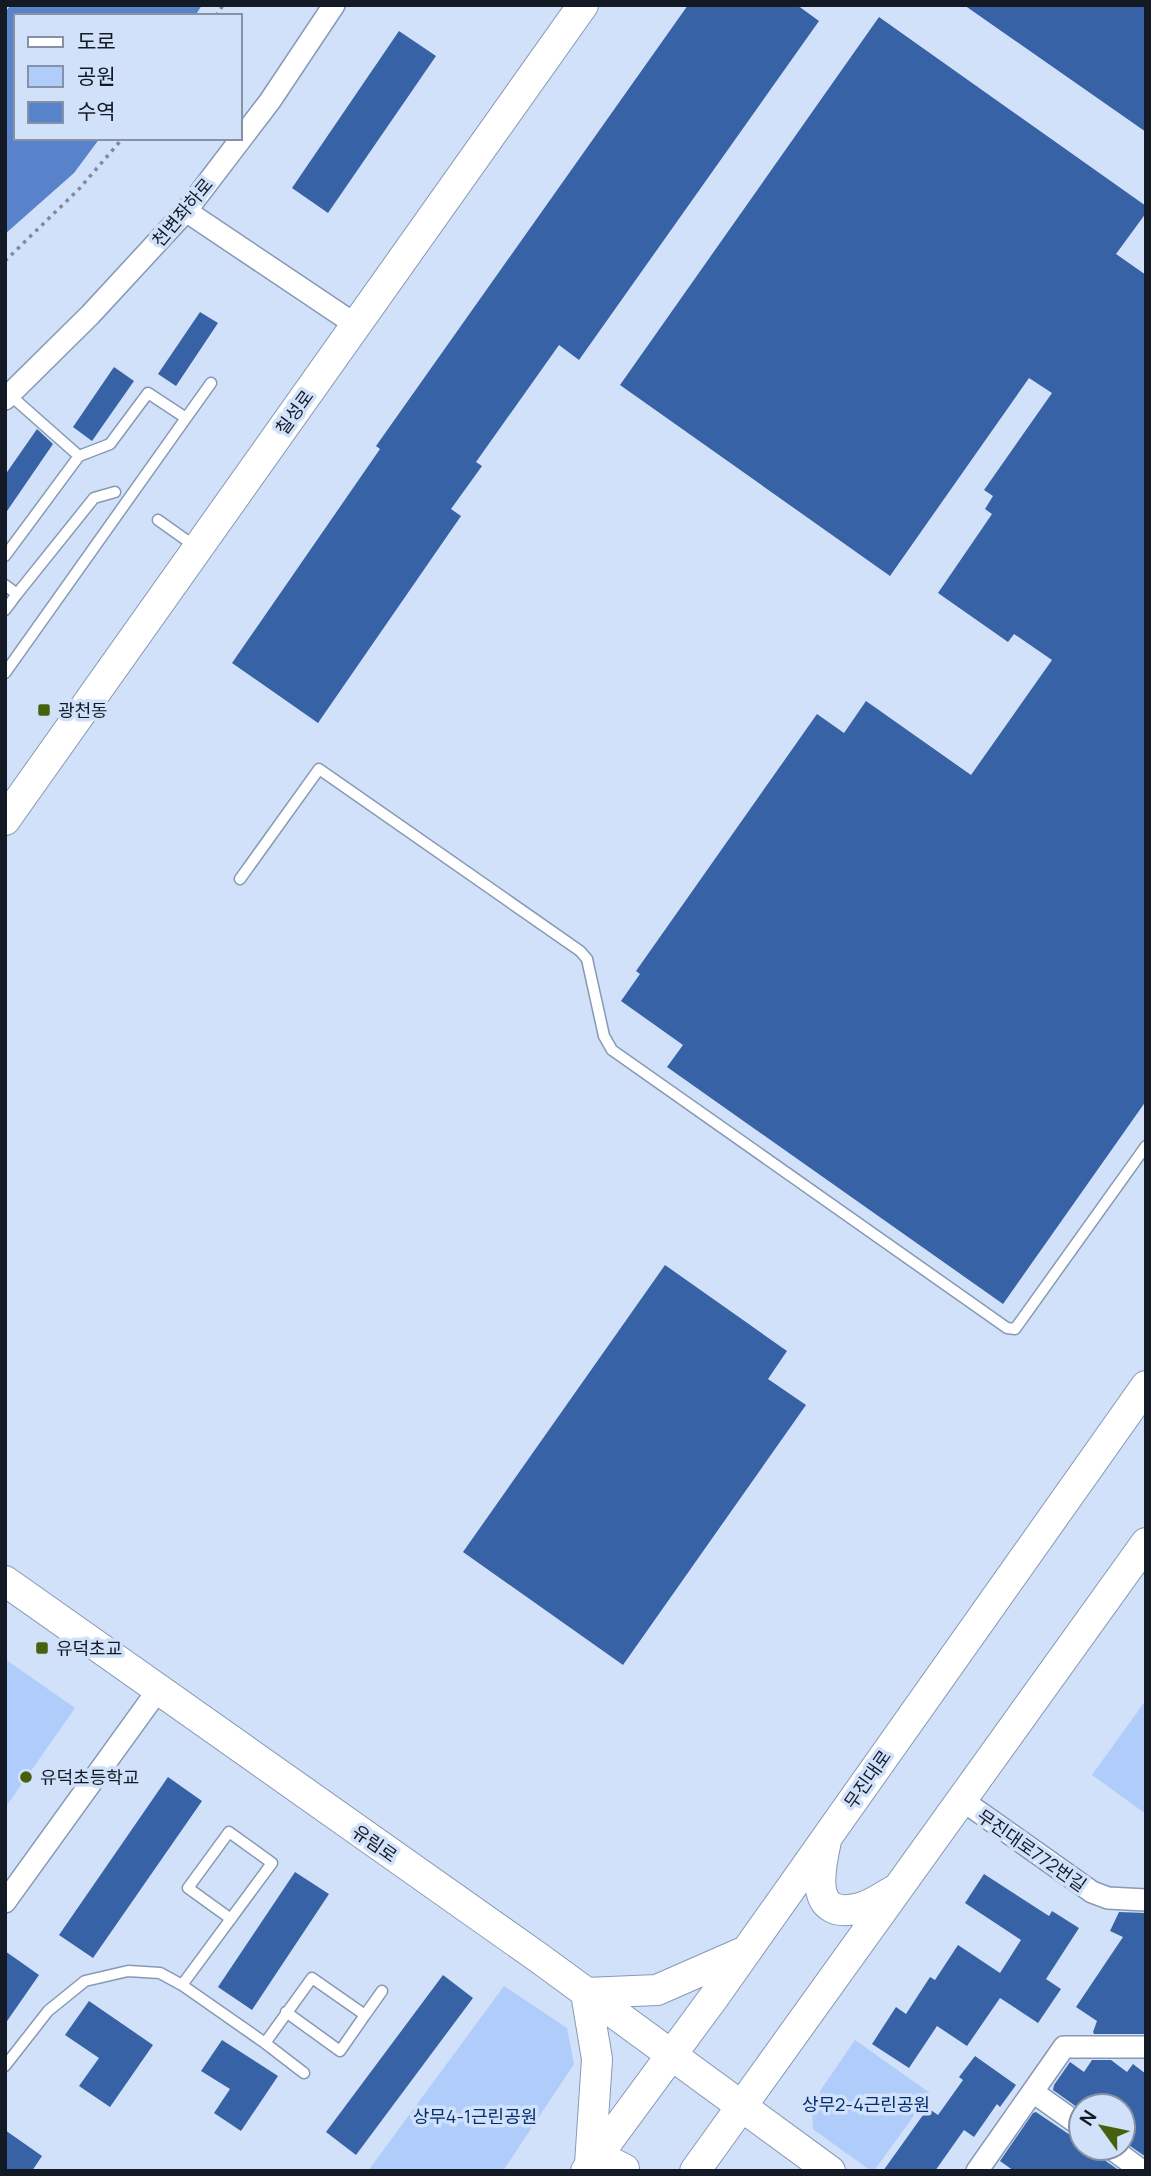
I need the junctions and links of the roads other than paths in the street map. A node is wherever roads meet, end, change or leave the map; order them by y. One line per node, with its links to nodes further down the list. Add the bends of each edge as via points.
1 (334, 5): 3 (street, 천변좌하로)
2 (583, 5): 6 (street, 칠성로)
3 (242, 138)
4 (240, 140): 5 (street, 천변좌하로)
5 (186, 211): 6 (street); 8 (street, 천변좌하로)
6 (356, 325): 13 (street, 칠성로)
7 (212, 383): 9 (lane)
8 (7, 397): 10 (lane)
9 (186, 418): 10 (lane, via 148,393 110,444); 18 (lane)
10 (79, 456): 14 (lane)
11 (115, 492): 16 (lane, via 94,498)
12 (158, 520): 13 (lane)
13 (197, 548): 19 (street, 칠성로)
14 (5, 556)
15 (5, 585): 16 (lane)
16 (17, 594): 17 (lane)
17 (5, 610)
18 (5, 673)
19 (10, 803)
20 (240, 879): 21 (lane, via 319,769 579,951 587,959 611,1051 1007,1328 1015,1329)
21 (1146, 1146)
22 (1146, 1386): 27 (street, 무진대로)
23 (1146, 1543): 26 (street)
24 (5, 1581): 25 (street, 유림로)
25 (158, 1690): 30 (street); 35 (street, 유림로)
26 (962, 1800): 28 (street); 29 (street, 무진대로772번길, via 1092,1892 1108,1899)
27 (828, 1834): 28 (street, via 819,1872 824,1902 844,1910 863,1907); 32 (street, 무진대로)
28 (899, 1887): 44 (street)
29 (1146, 1900)
30 (5, 1902)
31 (231, 1919): 31 (lane, via 272,1863 229,1832 188,1888); 33 (lane)
32 (746, 1951): 35 (street, via 657,1990); 40 (street, 무진대로)
33 (182, 1985): 38 (lane); 41 (lane, via 160,1973 128,1971 85,1981 48,2011)
34 (382, 1991): 37 (lane)
35 (586, 1993): 40 (street, 유림로); 46 (street, via 597,2059)
36 (286, 2012): 37 (lane, via 312,1978); 37 (lane, via 340,2051); 38 (lane)
37 (365, 2015)
38 (265, 2043): 42 (lane)
39 (1142, 2050): 43 (street, via 1065,2047)
40 (672, 2055): 44 (street, 유림로); 46 (street, 무진대로)
41 (5, 2066)
42 (304, 2073)
43 (1033, 2092): 45 (street); 47 (street)
44 (743, 2107): 49 (street); 50 (street, 유림로)
45 (1067, 2116)
46 (588, 2168): 48 (street, via 614,2164)
47 (980, 2170)
48 (624, 2171)
49 (695, 2171)
50 (830, 2171)

